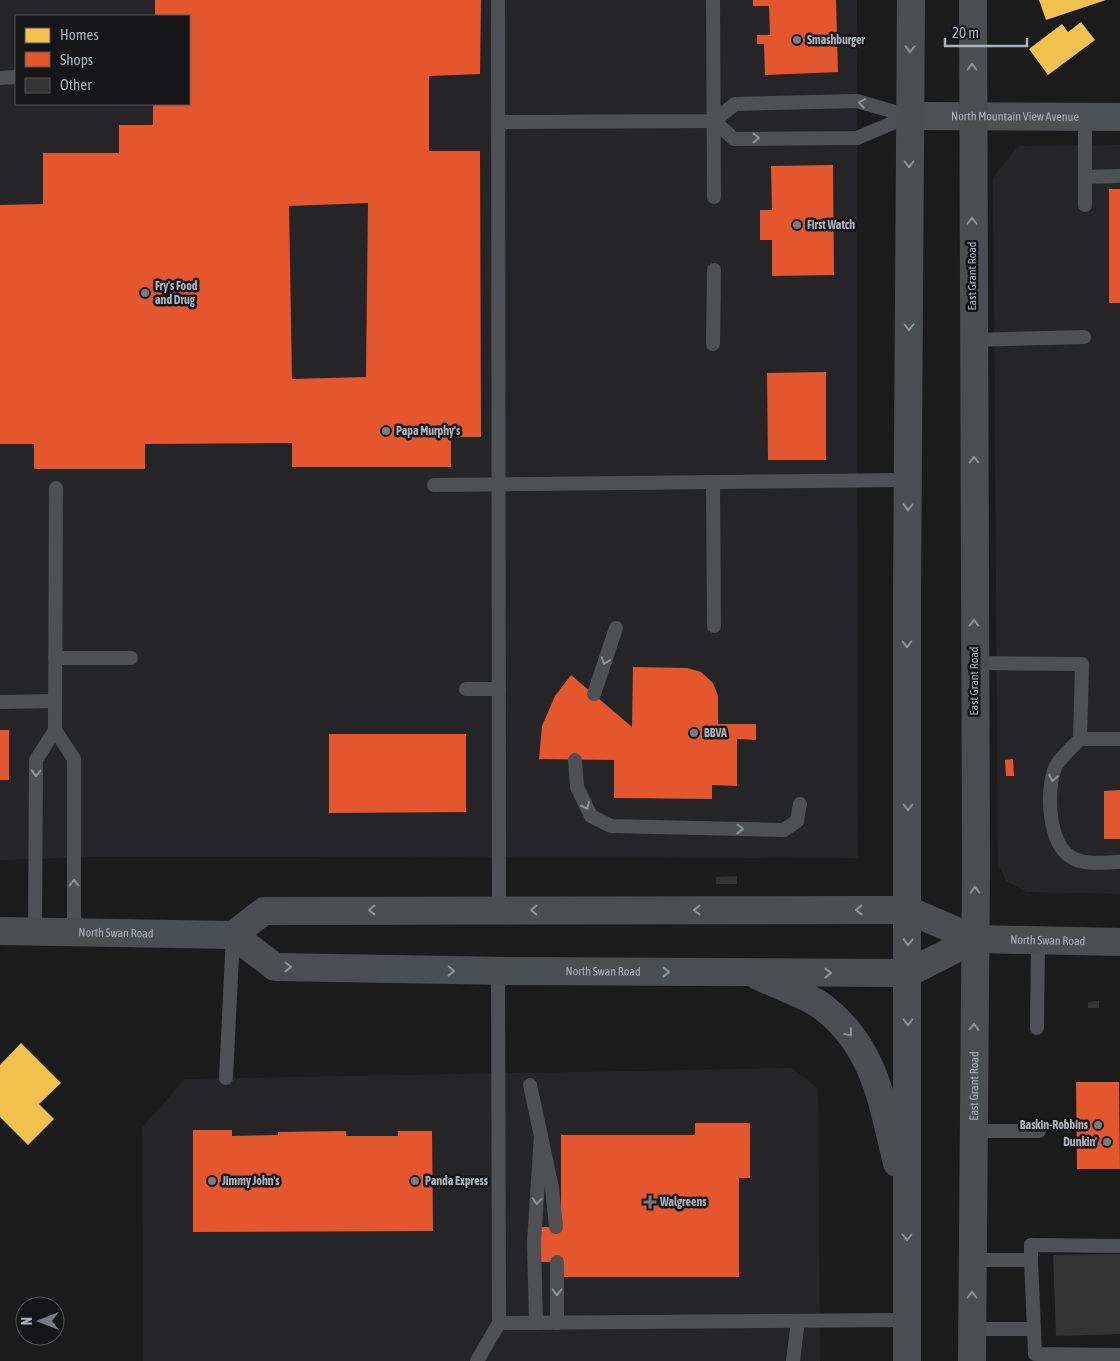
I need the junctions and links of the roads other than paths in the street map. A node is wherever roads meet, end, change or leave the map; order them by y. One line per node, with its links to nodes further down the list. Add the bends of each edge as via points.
1 (498, 0): 12 (lane)
2 (713, 0): 11 (lane)
3 (910, 0): 7 (main road, one-way to 7)
4 (973, 0): 8 (main road, East Grant Road, one-way to 4)
5 (15, 77): 6 (lane)
6 (0, 78)
7 (910, 116): 8 (street, North Mountain View Avenue); 11 (lane, one-way to 11, via 857,101 735,104); 11 (lane, one-way to 7, via 734,138 857,138); 21 (main road, one-way to 21)
8 (972, 116): 9 (street, North Mountain View Avenue); 19 (main road, East Grant Road, one-way to 8)
9 (1085, 116): 10 (street, North Mountain View Avenue); 14 (lane)
10 (1120, 116)
11 (714, 121): 12 (lane); 15 (lane)
12 (498, 122): 24 (lane)
13 (1120, 176): 14 (lane)
14 (1085, 177): 16 (lane)
15 (714, 197)
16 (1085, 205)
17 (714, 270): 20 (lane)
18 (1084, 337): 19 (lane)
19 (973, 340): 30 (main road, East Grant Road, one-way to 19)
20 (713, 344)
21 (908, 480): 22 (lane); 43 (main road, one-way to 43)
22 (713, 483): 24 (lane); 26 (lane)
23 (434, 485): 24 (lane)
24 (498, 485): 32 (lane)
25 (56, 488): 28 (lane)
26 (714, 626)
27 (616, 628): 33 (lane, one-way to 33)
28 (55, 658): 29 (lane); 34 (lane)
29 (131, 658)
30 (974, 664): 37 (lane, via 1082,664); 48 (main road, East Grant Road, one-way to 30)
31 (466, 689): 32 (lane)
32 (498, 689): 42 (lane)
33 (594, 694)
34 (55, 701): 35 (lane); 36 (lane)
35 (0, 702)
36 (55, 730): 45 (lane, one-way to 45, via 36,760); 46 (lane, one-way to 36, via 74,759)
37 (1080, 739): 38 (lane); 41 (lane, one-way to 41, via 1055,768 1051,794 1052,829 1057,844 1071,857 1086,863)
38 (1120, 739)
39 (575, 760): 40 (lane, one-way to 40, via 577,787 591,816 611,826 784,830 797,821)
40 (800, 804)
41 (1120, 862)
42 (499, 910): 43 (main road, North Swan Road, one-way to 42); 47 (main road, North Swan Road, one-way to 47, via 264,910)
43 (908, 910): 48 (main road, North Swan Road); 53 (main road, one-way to 53)
44 (0, 931): 45 (main road, North Swan Road)
45 (35, 932): 46 (main road, North Swan Road)
46 (74, 932): 47 (main road, North Swan Road)
47 (233, 936): 51 (main road, North Swan Road, one-way to 51, via 275,967); 55 (lane)
48 (975, 939): 49 (main road, North Swan Road); 53 (main road, North Swan Road); 57 (main road, East Grant Road, one-way to 48)
49 (1038, 941): 50 (main road, North Swan Road); 54 (lane)
50 (1120, 942)
51 (498, 971): 52 (main road, North Swan Road, one-way to 52); 68 (lane)
52 (749, 972): 53 (main road, North Swan Road, one-way to 53); 60 (main road, one-way to 60, via 822,1006 864,1051 877,1083)
53 (908, 973): 60 (main road, one-way to 60)
54 (1037, 1028)
55 (226, 1078)
56 (530, 1085): 59 (lane)
57 (973, 1131): 58 (lane); 63 (main road, East Grant Road)
58 (1039, 1131)
59 (541, 1135): 61 (lane); 69 (lane, one-way to 69, via 534,1243)
60 (907, 1201): 66 (main road, one-way to 66)
61 (556, 1227)
62 (1120, 1246): 64 (lane, via 1031,1244)
63 (972, 1260): 64 (lane); 71 (main road, East Grant Road, one-way to 63)
64 (1032, 1260): 72 (lane)
65 (557, 1262): 70 (lane, one-way to 70)
66 (907, 1320): 67 (lane); 76 (main road)
67 (798, 1321): 70 (lane); 75 (lane)
68 (499, 1323): 69 (lane); 74 (lane)
69 (536, 1323): 70 (lane)
70 (557, 1323)
71 (972, 1329): 72 (lane); 77 (main road, East Grant Road)
72 (1034, 1329): 73 (lane, via 1035,1354)
73 (1120, 1354)
74 (477, 1361)
75 (794, 1361)
76 (907, 1361)
77 (972, 1361)

